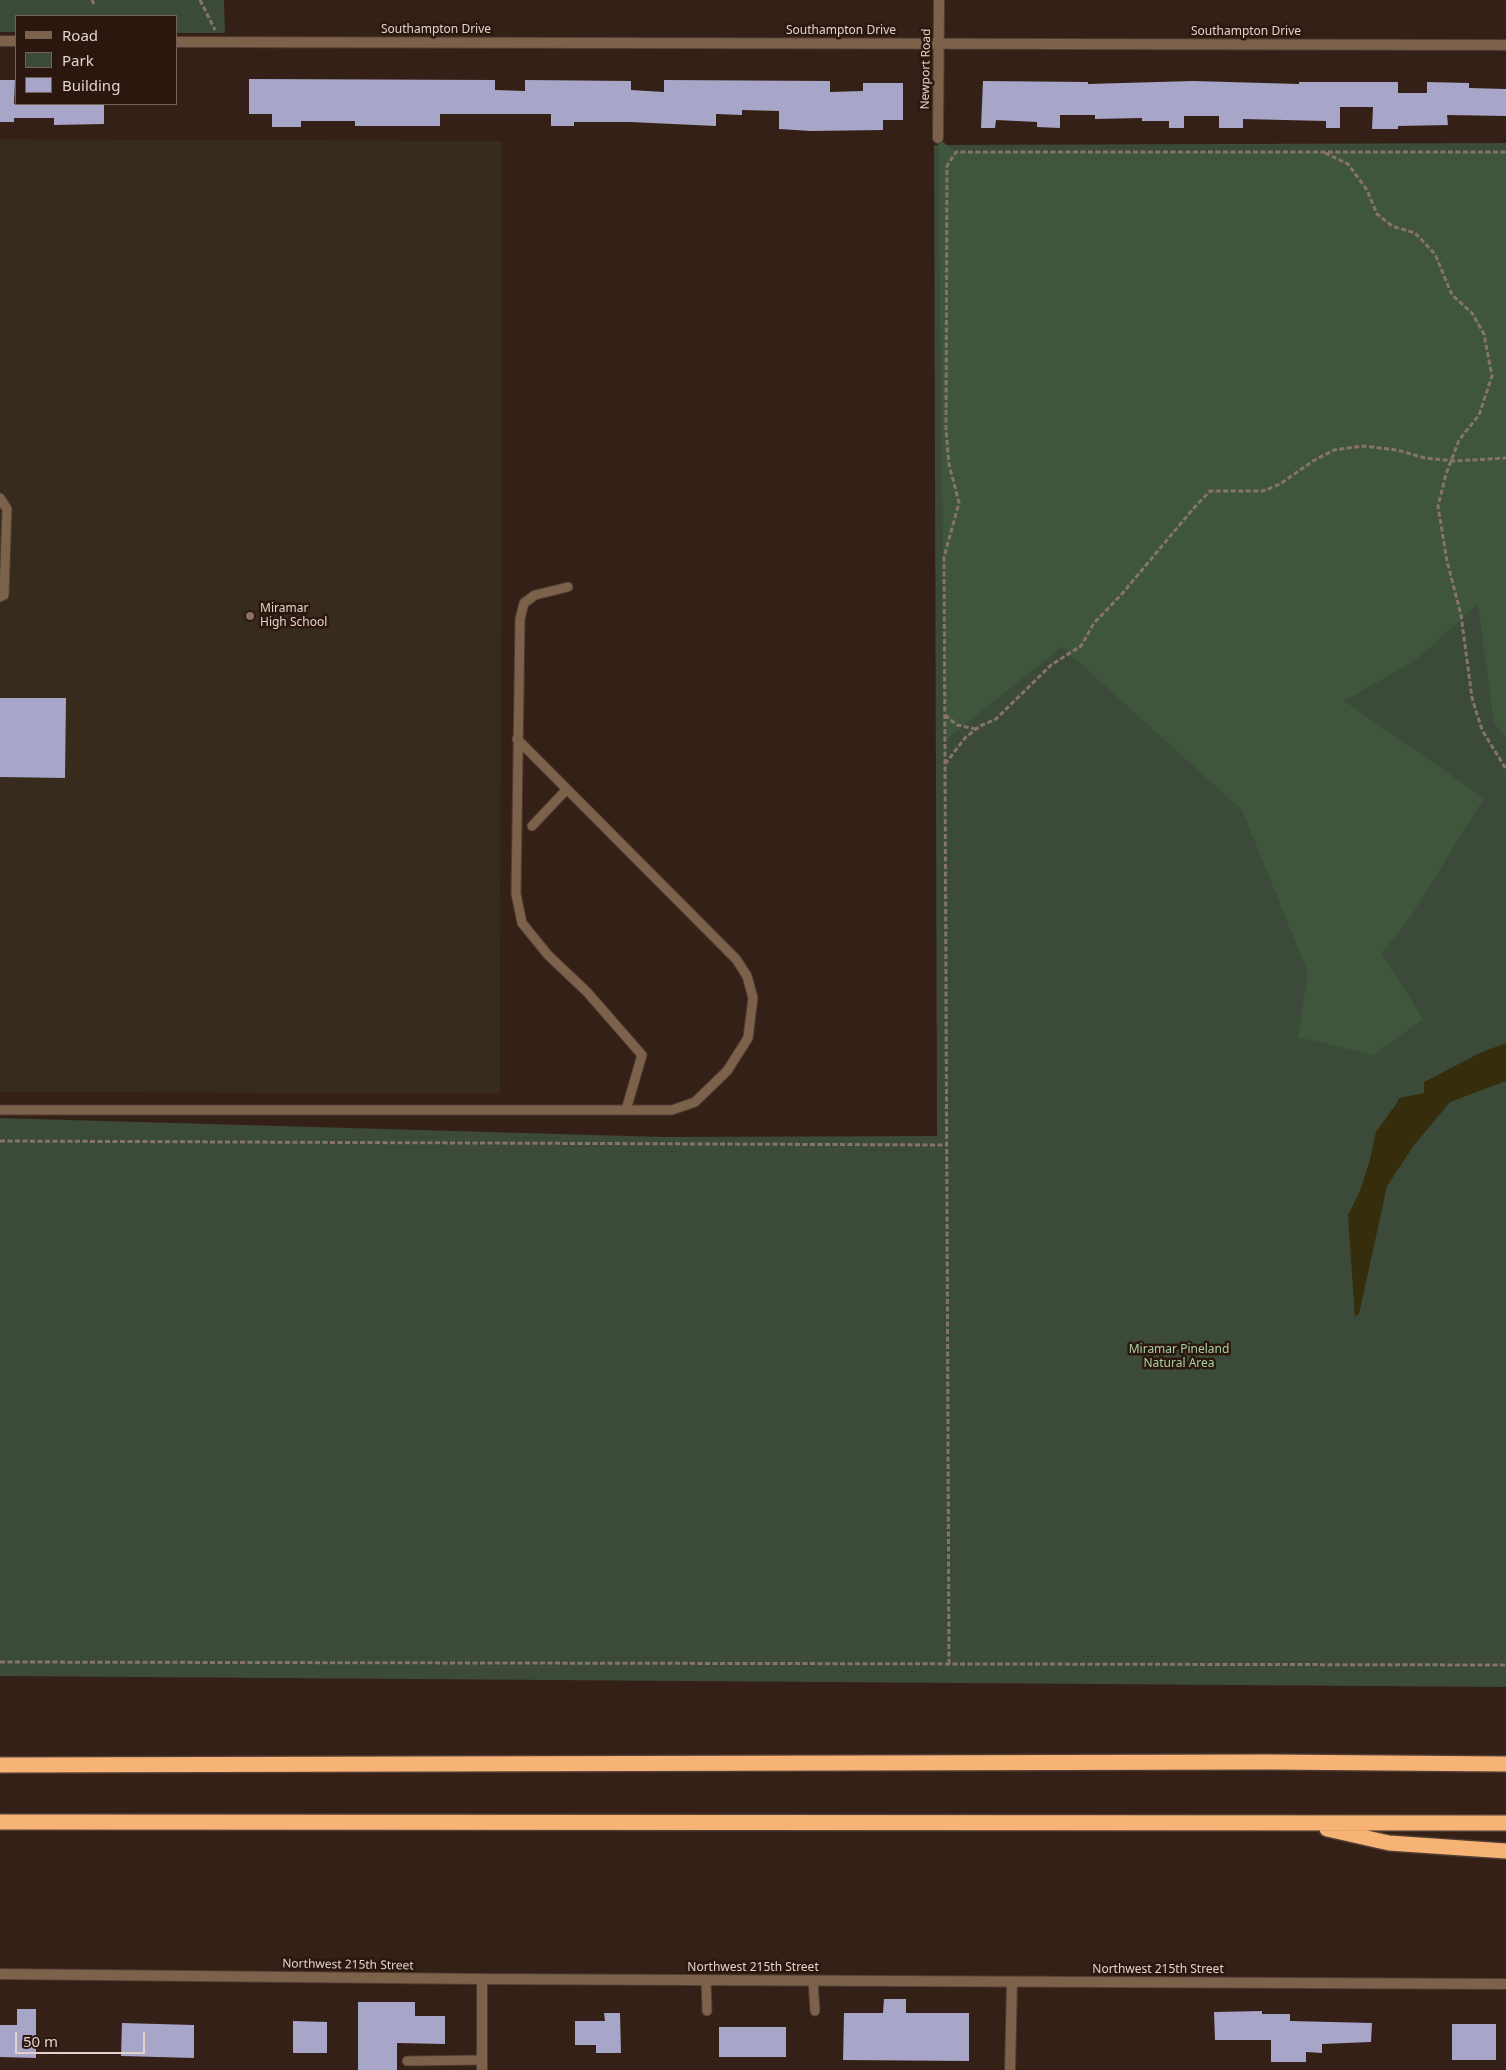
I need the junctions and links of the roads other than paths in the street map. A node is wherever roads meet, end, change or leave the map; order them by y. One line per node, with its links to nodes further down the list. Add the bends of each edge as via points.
1 (939, 0): 5 (street, Newport Road)
2 (0, 41): 3 (street)
3 (15, 41)
4 (178, 42): 5 (street, Southampton Drive)
5 (938, 44): 6 (street, Southampton Drive); 7 (street, Newport Road)
6 (1506, 45)
7 (938, 138)
8 (0, 498): 10 (lane, via 7,509 4,595)
9 (568, 587): 11 (lane, via 535,595 524,603 518,638)
10 (0, 598)
11 (517, 738): 12 (lane); 15 (lane, via 516,894 522,923 642,1055)
12 (567, 789): 13 (lane); 15 (lane, via 736,959 747,976 753,998 748,1038 727,1071 695,1102 672,1110)
13 (532, 826)
14 (0, 1110): 15 (lane)
15 (626, 1110)
16 (1506, 1764): 17 (highway)
17 (0, 1765)
18 (0, 1822): 19 (highway)
19 (1301, 1822): 20 (highway); 21 (highway, via 1389,1843)
20 (1506, 1822)
21 (1506, 1851)
22 (0, 1974): 23 (street, Northwest 215th Street)
23 (482, 1979): 24 (street, Northwest 215th Street); 31 (street)
24 (706, 1980): 25 (street, Northwest 215th Street); 28 (lane)
25 (814, 1981): 26 (street, Northwest 215th Street); 29 (lane)
26 (1012, 1982): 27 (street, Northwest 215th Street); 32 (street)
27 (1506, 1984)
28 (707, 2011)
29 (815, 2011)
30 (407, 2061): 31 (lane)
31 (482, 2065)
32 (1010, 2070)

